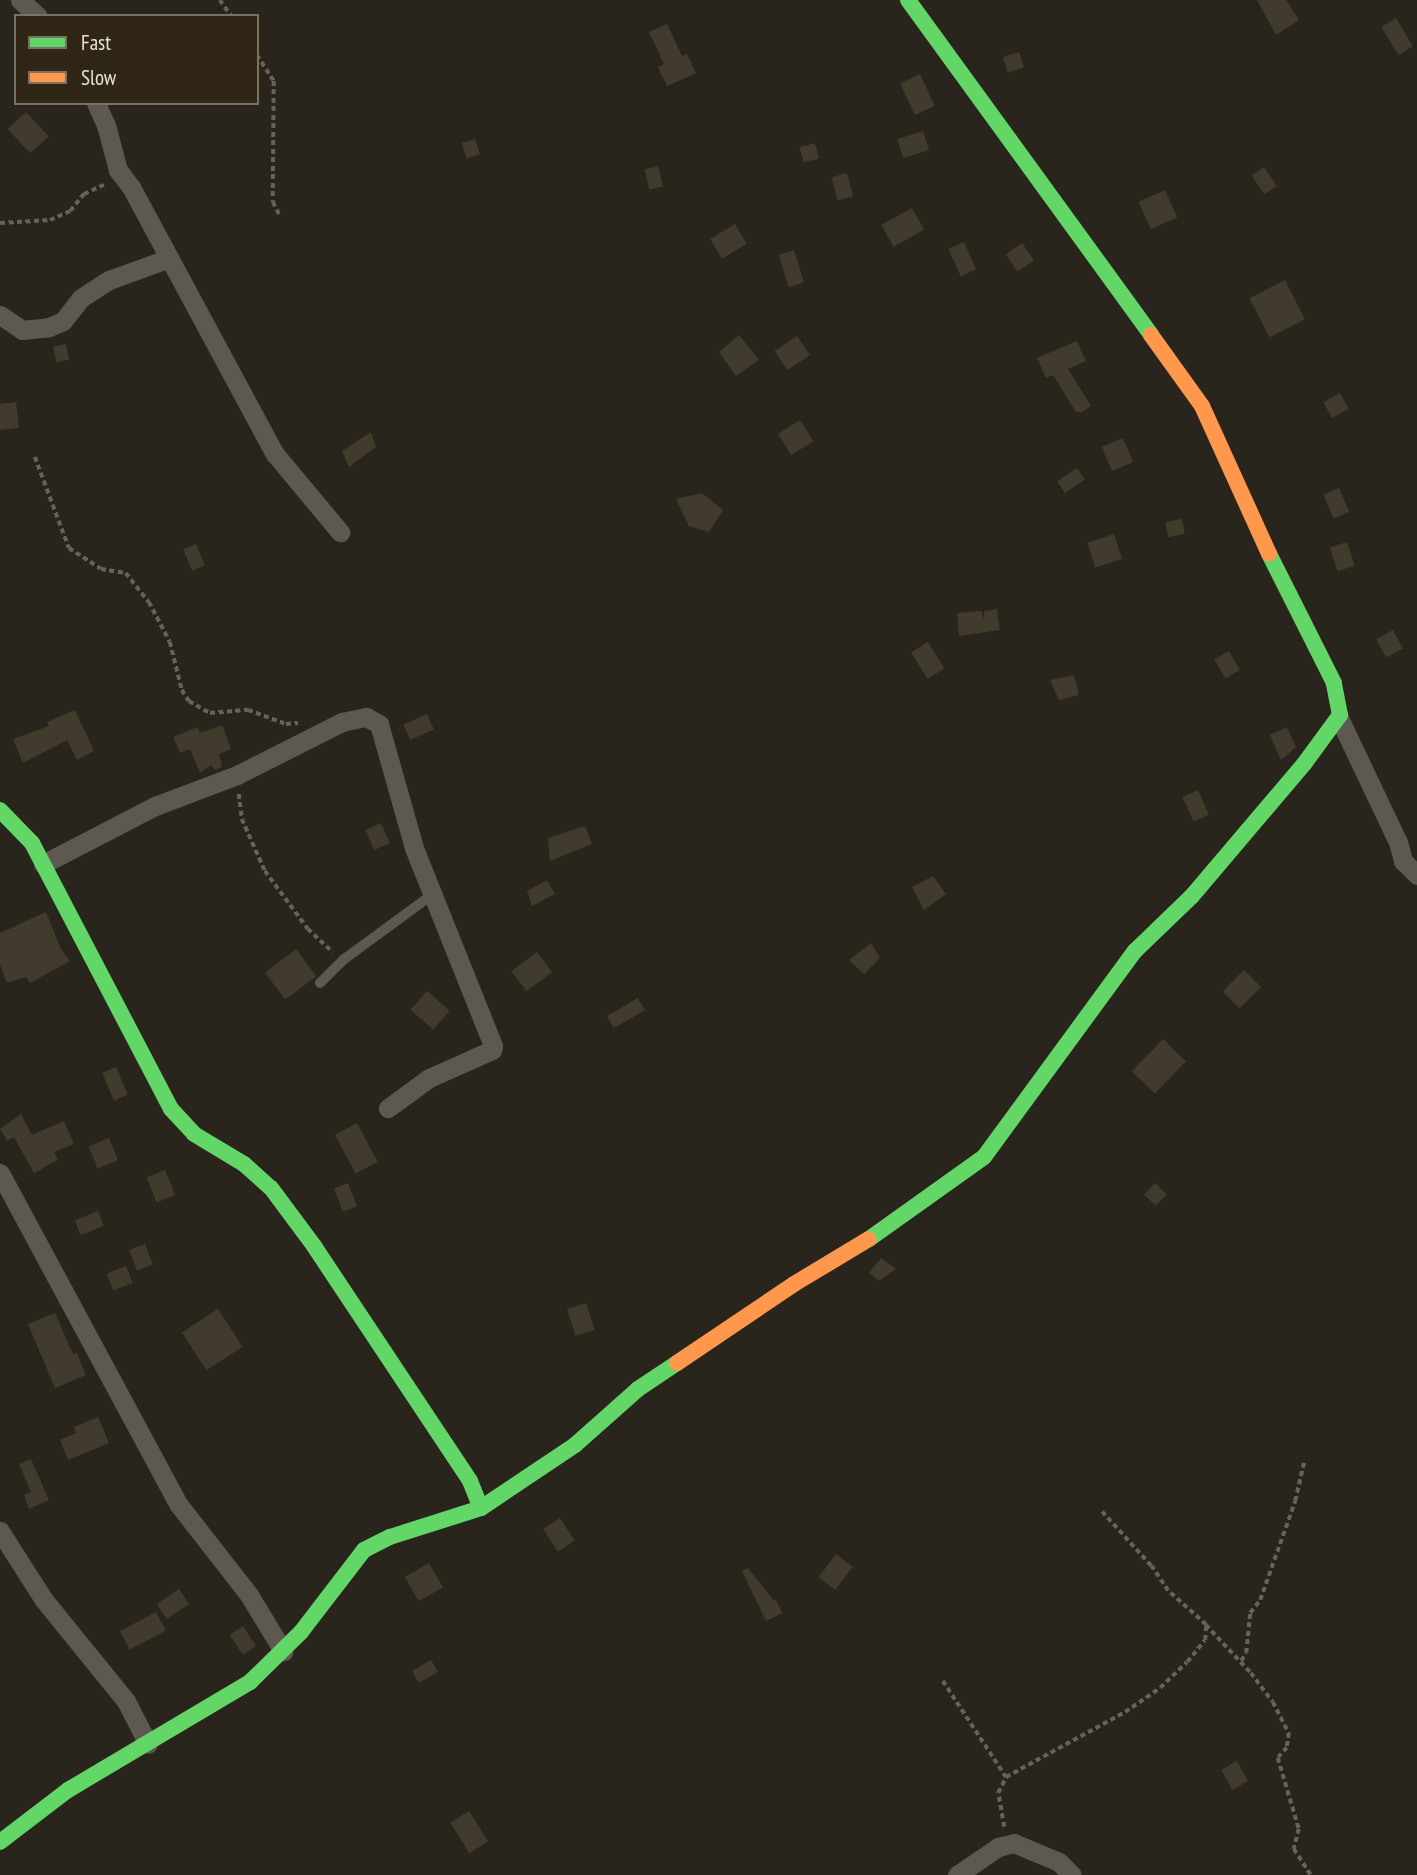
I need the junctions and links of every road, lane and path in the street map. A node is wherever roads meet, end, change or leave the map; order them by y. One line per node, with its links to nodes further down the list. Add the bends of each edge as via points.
1 (20, 0): 3 (street)
2 (908, 0): 13 (street, via 1202,406 1285,589 1334,683)
3 (36, 14)
4 (259, 58): 7 (path, via 274,80 273,202)
5 (97, 105): 6 (street)
6 (124, 181): 8 (path, via 85,194 70,211 51,219); 9 (street)
7 (280, 216)
8 (0, 223)
9 (167, 259): 10 (street, via 109,280 81,298 63,321 49,327 22,330); 12 (street, via 275,454)
10 (0, 315)
11 (34, 457): 14 (path, via 69,548 101,569 126,573 149,602 170,642 189,701 210,713 248,710 286,724)
12 (340, 532)
13 (1339, 718): 18 (street, via 1403,861); 25 (street, via 1192,896 1135,951 984,1157 893,1225 794,1284 638,1389 575,1446)
14 (311, 722)
15 (237, 775): 17 (street, via 155,806); 19 (street, via 342,722 366,717 379,724 414,848); 20 (path, via 242,818 265,871 308,929)
16 (0, 810): 17 (street, via 32,843)
17 (43, 864): 25 (street, via 171,1109 194,1134 244,1164 271,1188 470,1481)
18 (1417, 875)
19 (433, 893): 20 (lane); 22 (street, via 493,1046 429,1078)
20 (343, 960): 21 (lane)
21 (320, 983)
22 (388, 1108)
23 (0, 1173): 29 (street, via 179,1505 249,1595)
24 (1304, 1463): 30 (path, via 1260,1600 1250,1613)
25 (481, 1508): 29 (street, via 363,1550)
26 (1102, 1512): 28 (path, via 1168,1591)
27 (0, 1531): 32 (street, via 44,1600 126,1701)
28 (1206, 1625): 30 (path); 33 (path, via 1205,1640 1160,1688)
29 (283, 1651): 32 (street, via 250,1682)
30 (1241, 1661): 38 (path, via 1273,1702 1289,1733 1287,1748 1278,1758 1299,1829 1294,1849)
31 (943, 1681): 33 (path)
32 (148, 1744): 34 (street, via 68,1790)
33 (1006, 1777): 35 (path, via 998,1793 1006,1834)
34 (0, 1842)
35 (1014, 1843): 36 (street, via 998,1847); 37 (street, via 1059,1862)
36 (957, 1875)
37 (1072, 1875)
38 (1311, 1875)

